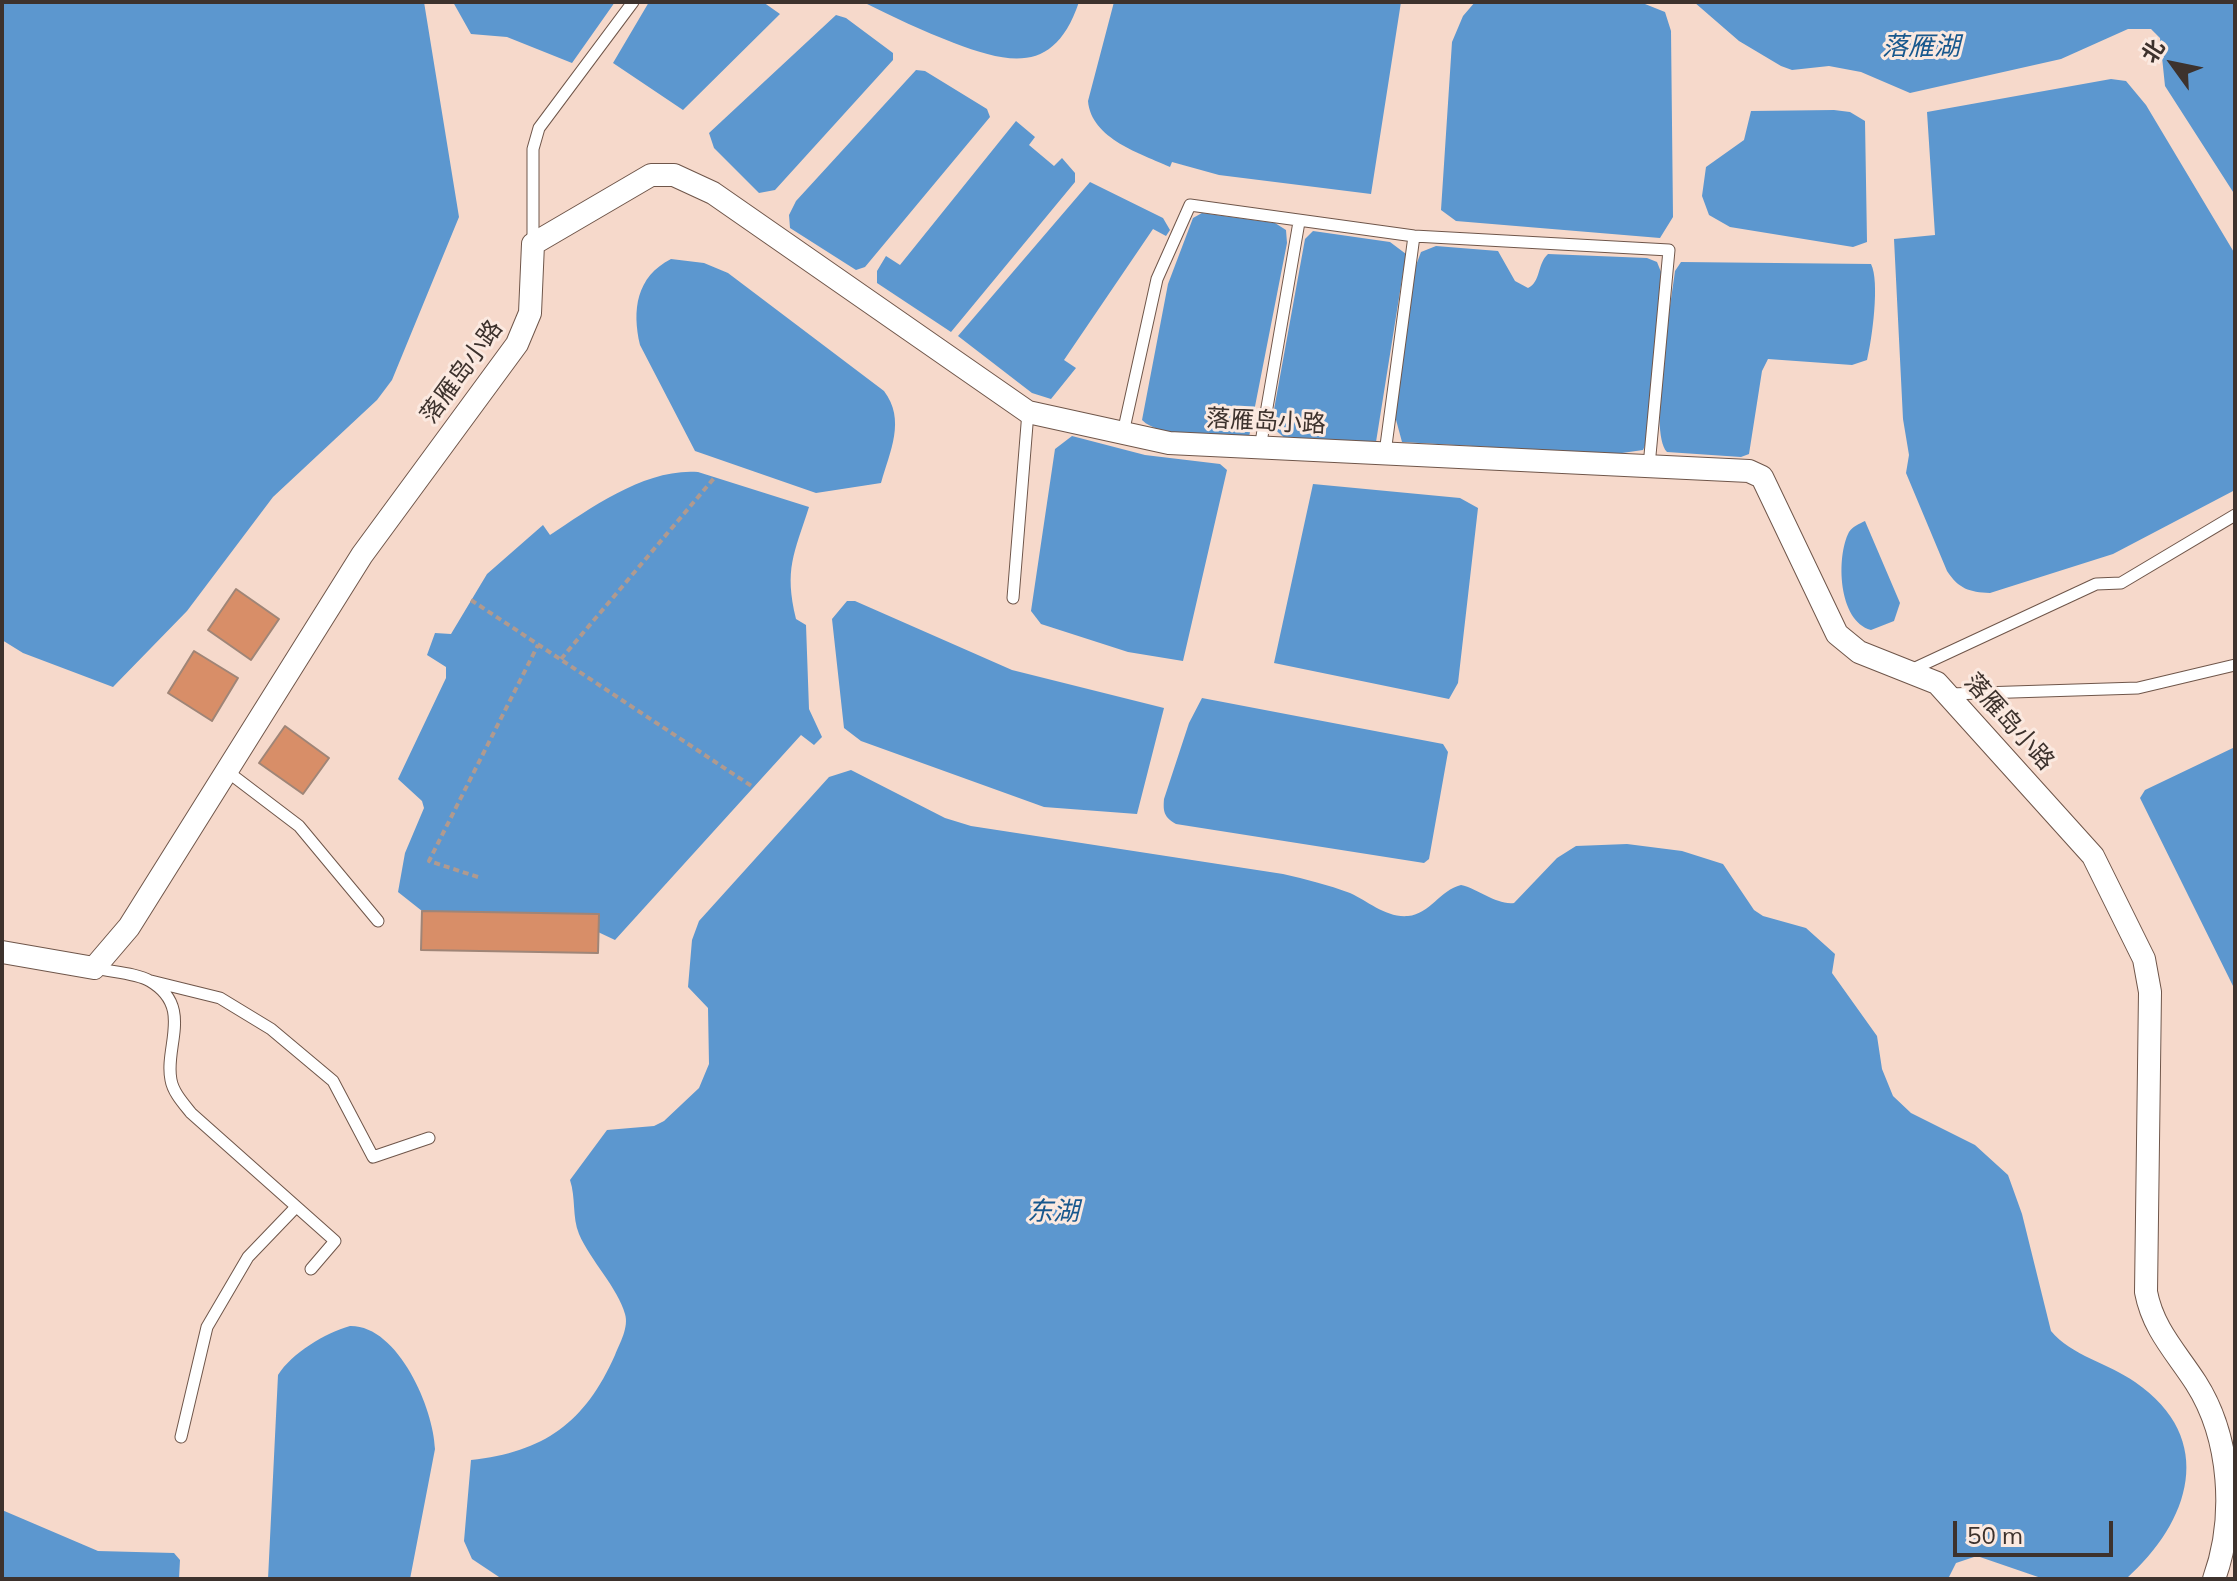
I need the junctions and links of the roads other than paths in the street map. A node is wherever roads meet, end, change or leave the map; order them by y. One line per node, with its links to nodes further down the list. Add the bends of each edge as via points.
1 (633, 2): 4 (lane, via 539,128 533,149)
2 (1299, 222): 3 (lane); 6 (lane, via 1190,205 1157,279); 7 (lane)
3 (1414, 236): 8 (lane); 9 (lane, via 1669,250)
4 (533, 244): 5 (street, 落雁岛小路, via 634,182 674,175 756,220); 15 (street, 落雁岛小路, via 530,313 517,344 377,532)
5 (1028, 412): 6 (street, 落雁岛小路); 11 (lane)
6 (1123, 433): 7 (street, 落雁岛小路, via 1169,443)
7 (1260, 449): 8 (street, 落雁岛小路)
8 (1385, 453): 9 (street, 落雁岛小路)
9 (1649, 466): 13 (street, 落雁岛小路, via 1757,473 1837,634 1859,652)
10 (2235, 515): 13 (lane, via 2121,583 2096,584)
11 (1013, 598)
12 (2235, 665): 14 (lane, via 2138,688)
13 (1911, 670): 14 (street, 落雁岛小路)
14 (1950, 694): 24 (street, 落雁岛小路, via 2093,856 2144,959 2150,992 2146,1292 2161,1333 2195,1382 2219,1430 2224,1546)
15 (228, 772): 16 (lane, via 299,826); 18 (street, 落雁岛小路, via 150,897)
16 (378, 921)
17 (2, 952): 18 (street)
18 (94, 968): 19 (lane)
19 (150, 981): 20 (lane, via 220,998 271,1029 333,1081 373,1157); 21 (lane, via 175,1014 171,1080 183,1103)
20 (429, 1138)
21 (296, 1207): 22 (lane, via 335,1241); 23 (lane, via 248,1257 207,1327)
22 (311, 1269)
23 (181, 1437)
24 (2214, 1579)

